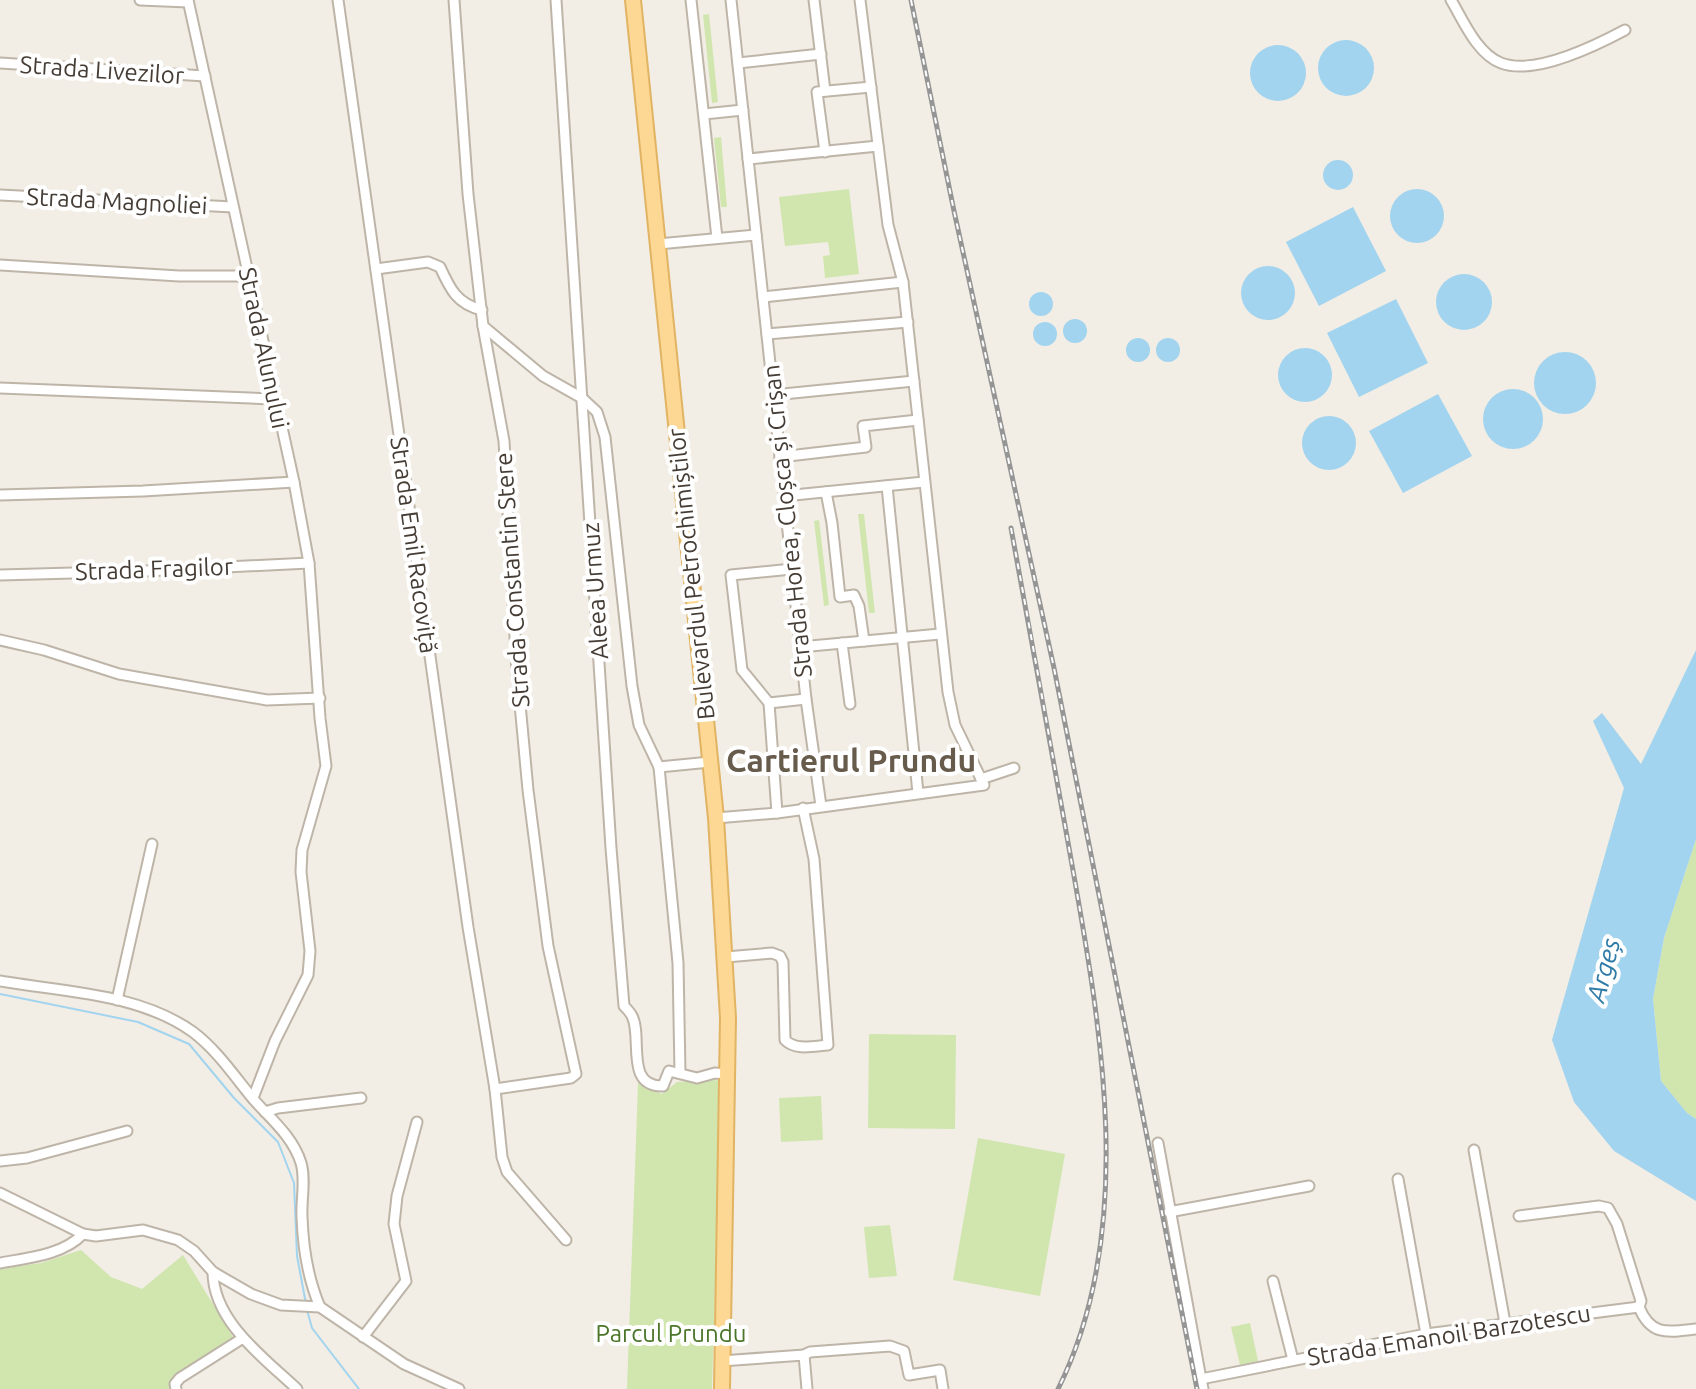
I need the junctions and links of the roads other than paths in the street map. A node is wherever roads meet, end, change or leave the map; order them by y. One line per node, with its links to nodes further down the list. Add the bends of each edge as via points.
1 (140, 0): 11 (street)
2 (338, 0): 30 (street, Strada Emil Racoviță)
3 (454, 0): 34 (street, Strada Constantin Stere, via 463,148)
4 (556, 0): 41 (street, Aleea Urmuz)
5 (633, 0): 28 (main road, Bulevardul Petrochimiștilor)
6 (691, 0): 20 (street)
7 (731, 0): 15 (street, Strada Horea, Cloșca și Crișan)
8 (814, 0): 13 (street)
9 (860, 0): 17 (street)
10 (1451, 0): 12 (street, via 1472,36 1499,63 1542,63)
11 (188, 1): 16 (street, Strada Alunului)
12 (1625, 30)
13 (821, 54): 15 (street); 18 (street)
14 (0, 63): 16 (street, Strada Livezilor)
15 (738, 63): 19 (street, Strada Horea, Cloșca și Crișan)
16 (205, 76): 25 (street, Strada Alunului)
17 (871, 87): 18 (street); 21 (street)
18 (825, 91): 22 (street, via 817,92)
19 (743, 110): 20 (street); 23 (street, Strada Horea, Cloșca și Crișan)
20 (704, 114): 27 (street)
21 (878, 146): 22 (street); 32 (street, via 888,225)
22 (825, 152): 23 (street)
23 (748, 159): 26 (street, Strada Horea, Cloșca și Crișan)
24 (0, 195): 25 (street, Strada Magnoliei)
25 (233, 207): 31 (street, Strada Alunului)
26 (756, 235): 27 (street); 33 (street, Strada Horea, Cloșca și Crișan)
27 (717, 238): 28 (street)
28 (658, 244): 64 (main road, Bulevardul Petrochimiștilor)
29 (0, 265): 31 (street)
30 (376, 269): 34 (street, via 436,264 456,298); 79 (street, Strada Emil Racoviță)
31 (248, 276): 42 (street, Strada Alunului)
32 (903, 282): 33 (street); 35 (street)
33 (763, 297): 37 (street, Strada Horea, Cloșca și Crișan)
34 (482, 310): 36 (street, Strada Constantin Stere)
35 (908, 322): 37 (street); 38 (street)
36 (483, 326): 41 (street, via 543,376); 79 (street, Strada Constantin Stere, via 504,441 517,672 538,868 548,946 576,1074)
37 (767, 334): 40 (street, Strada Horea, Cloșca și Crișan)
38 (914, 381): 40 (street); 43 (street)
39 (0, 388): 42 (street)
40 (773, 395): 44 (street, Strada Horea, Cloșca și Crișan)
41 (582, 398): 65 (street, via 597,412 605,437 632,686 639,725); 77 (street, Aleea Urmuz, via 624,1006 634,1018 637,1068 647,1081 663,1086 669,1071)
42 (274, 399): 45 (street, Strada Alunului)
43 (918, 420): 44 (street, via 863,426 866,447); 46 (street)
44 (780, 457): 50 (street, Strada Horea, Cloșca și Crișan)
45 (294, 482): 49 (street); 51 (street, Strada Alunului)
46 (924, 482): 47 (street); 54 (street)
47 (887, 486): 48 (street); 55 (street)
48 (826, 492): 50 (street); 57 (street, via 840,597 854,595)
49 (0, 495)
50 (784, 496): 52 (street, Strada Horea, Cloșca și Crișan)
51 (309, 563): 53 (street, Strada Fragilor); 60 (street, Strada Alunului)
52 (792, 569): 59 (street, Strada Horea, Cloșca și Crișan); 62 (street, via 731,575 742,670)
53 (0, 575)
54 (940, 634): 55 (street); 67 (street, via 955,725)
55 (903, 638): 57 (street); 68 (street)
56 (0, 640): 60 (street, via 119,674 267,700)
57 (864, 641): 58 (street)
58 (842, 643): 59 (street); 63 (street)
59 (800, 647): 61 (street, Strada Horea, Cloșca și Crișan)
60 (320, 698): 80 (street, Strada Alunului, via 326,766 307,829 301,872 308,975)
61 (806, 699): 62 (street); 69 (street, Strada Horea, Cloșca și Crișan)
62 (769, 703): 71 (street)
63 (850, 704)
64 (710, 762): 65 (street); 72 (main road, Bulevardul Petrochimiștilor)
65 (659, 767): 77 (street, via 678,963)
66 (1014, 768): 67 (street)
67 (981, 779): 68 (street, via 984,785)
68 (918, 793): 69 (street)
69 (821, 806): 70 (street)
70 (803, 808): 71 (street); 74 (street, via 814,859 828,1045 791,1046 785,1040 780,956)
71 (777, 813): 72 (street)
72 (716, 818): 74 (main road, Bulevardul Petrochimiștilor)
73 (152, 844): 76 (street)
74 (726, 957): 78 (main road, Bulevardul Petrochimiștilor)
75 (0, 981): 76 (street)
76 (117, 1000): 80 (street, via 194,1033)
77 (680, 1073): 78 (street, Aleea Urmuz, via 697,1078)
78 (727, 1074): 107 (main road, Bulevardul Petrochimiștilor)
79 (495, 1089): 94 (street, Strada Emil Racoviță, via 507,1172)
80 (253, 1098): 82 (street)
81 (361, 1098): 82 (street)
82 (265, 1112): 98 (street, via 294,1145 302,1166 302,1219)
83 (417, 1122): 103 (street, via 394,1224 406,1281)
84 (127, 1131): 87 (street)
85 (1158, 1143): 91 (street)
86 (1474, 1150): 100 (street)
87 (0, 1161)
88 (1398, 1179): 102 (street)
89 (1309, 1186): 91 (street)
90 (0, 1193): 93 (street)
91 (1169, 1212): 108 (street)
92 (1519, 1216): 99 (street, via 1608,1208)
93 (83, 1234): 95 (street, via 53,1251); 96 (street, via 156,1232 186,1245)
94 (566, 1240)
95 (0, 1263)
96 (213, 1272): 98 (street, via 270,1302); 104 (street, via 217,1296)
97 (1273, 1281): 106 (street)
98 (316, 1306): 103 (street)
99 (1639, 1307): 100 (street, Strada Emanoil Barzotescu); 101 (street, via 1654,1328)
100 (1505, 1323): 102 (street, Strada Emanoil Barzotescu)
101 (1696, 1329)
102 (1426, 1334): 106 (street, Strada Emanoil Barzotescu)
103 (363, 1337): 111 (street)
104 (243, 1338): 109 (street, via 180,1378); 110 (street)
105 (804, 1355): 107 (street); 113 (street); 114 (street, via 890,1346 904,1351 909,1375 940,1370)
106 (1293, 1360): 108 (street, Strada Emanoil Barzotescu)
107 (721, 1361): 112 (main road, Bulevardul Petrochimiștilor)
108 (1202, 1384)
109 (176, 1389)
110 (297, 1389)
111 (459, 1389)
112 (722, 1389)
113 (807, 1389)
114 (943, 1389)

